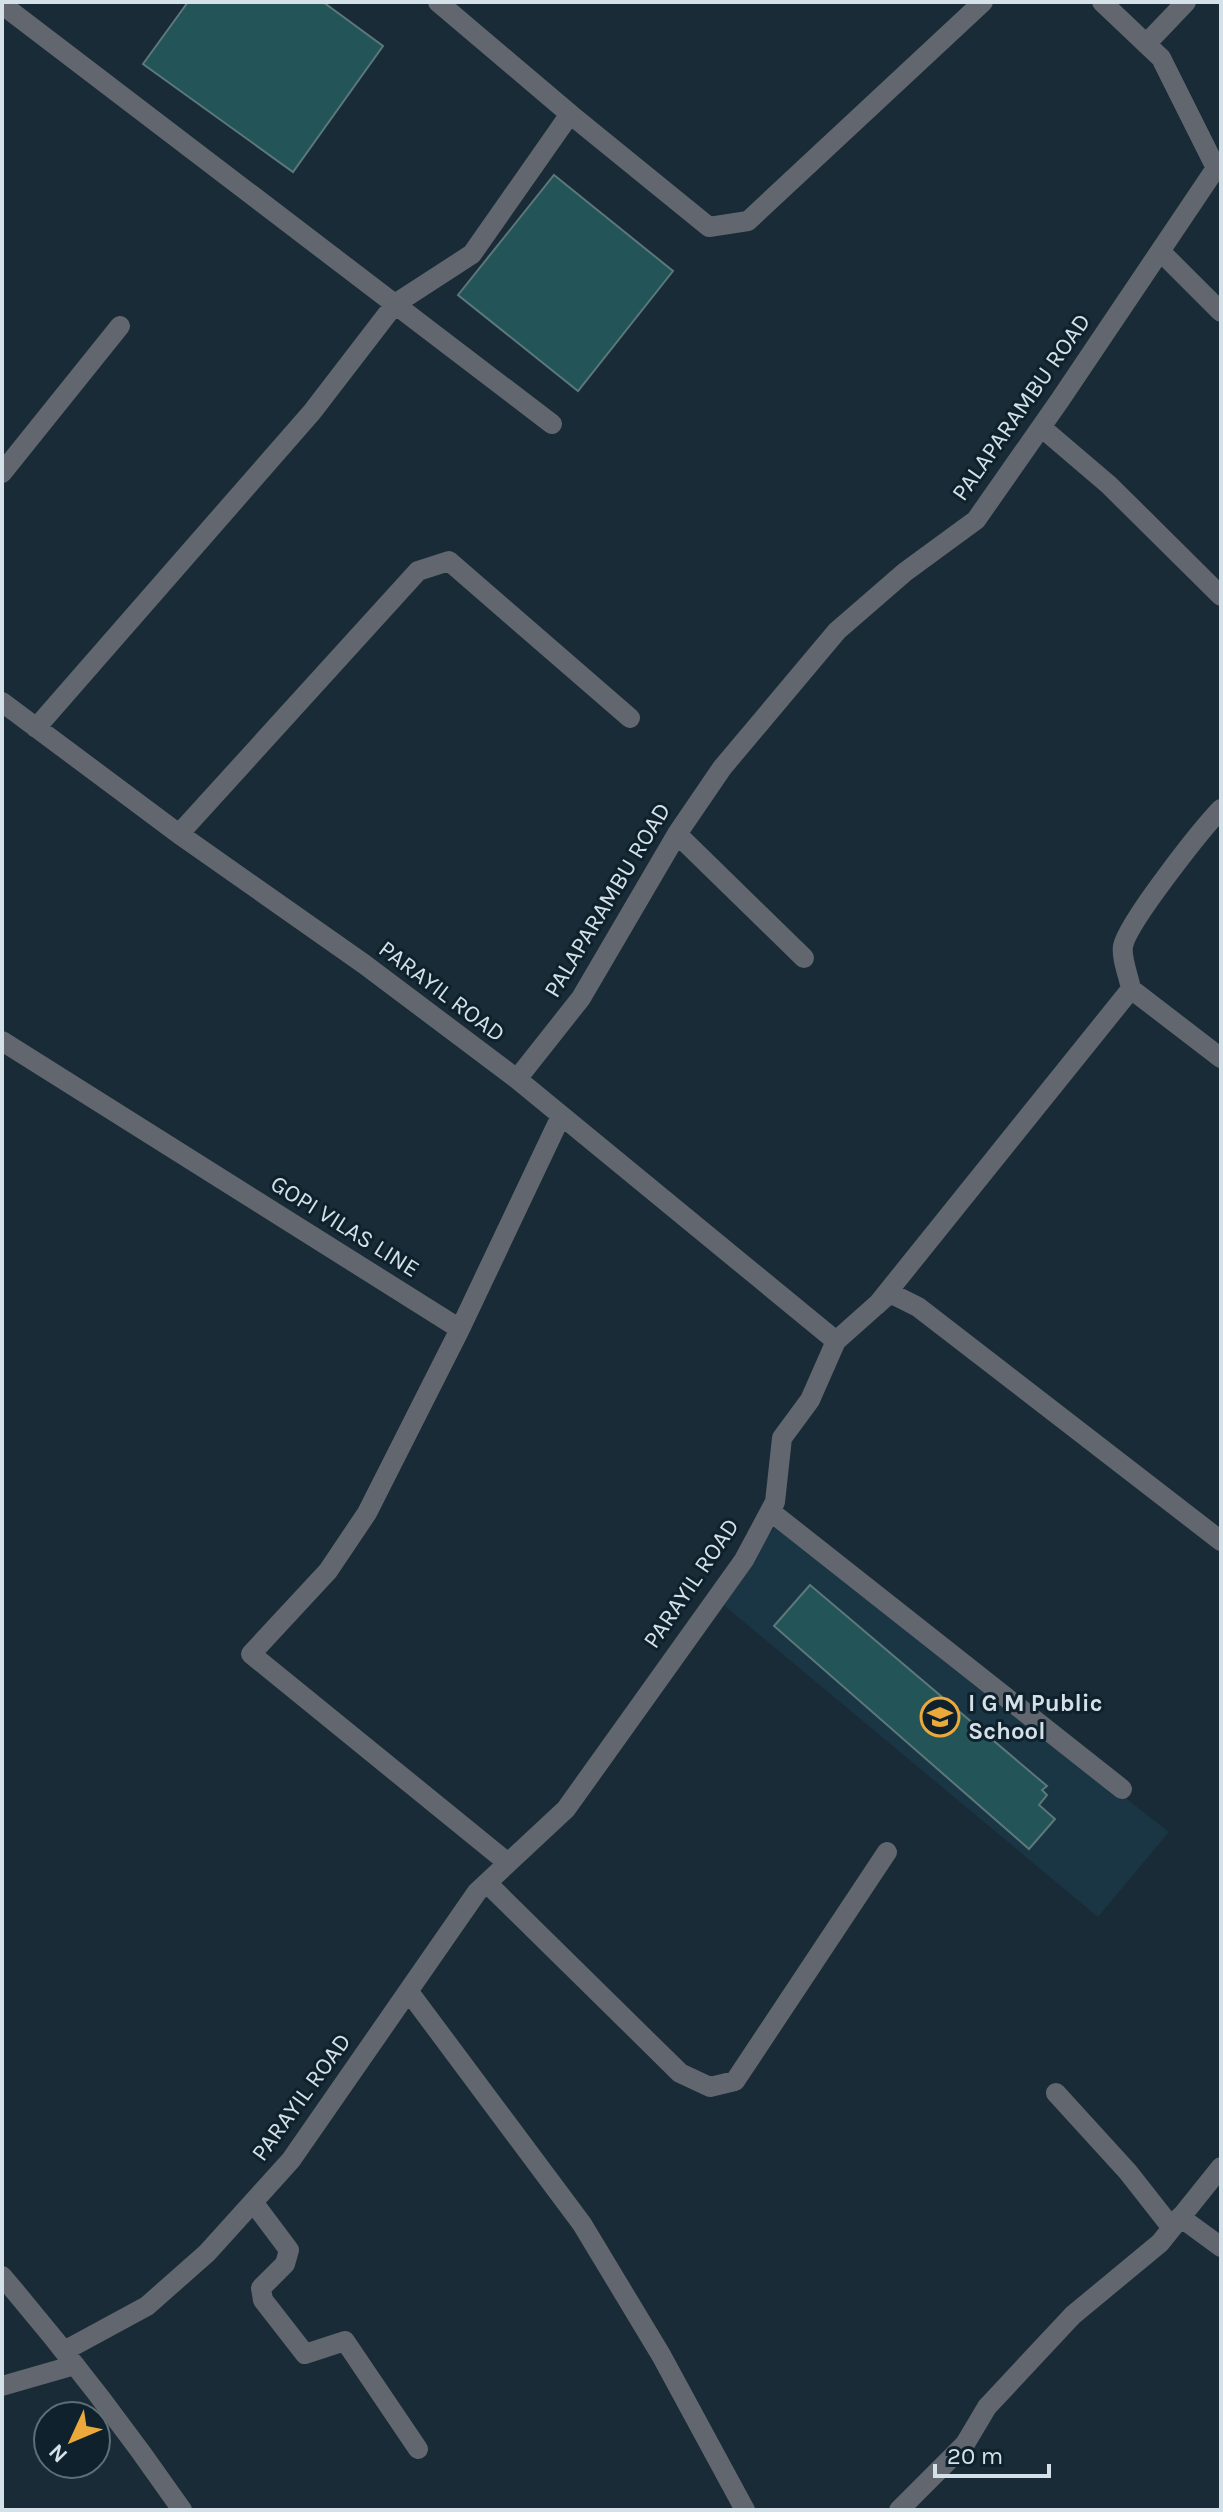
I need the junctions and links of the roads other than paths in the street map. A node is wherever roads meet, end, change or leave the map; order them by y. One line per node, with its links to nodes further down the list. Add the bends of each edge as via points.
1 (438, 2): 7 (street)
2 (983, 2): 7 (street, via 748,221 709,227)
3 (1102, 2): 6 (street, PALAPARAMBU ROAD)
4 (1186, 2): 6 (street)
5 (4, 6): 9 (street)
6 (1146, 44): 8 (street, PALAPARAMBU ROAD, via 1161,58 1216,168)
7 (570, 114): 9 (street, via 472,254)
8 (1160, 251): 10 (street); 13 (street, PALAPARAMBU ROAD)
9 (395, 304): 12 (street); 18 (street, via 312,412)
10 (1221, 312)
11 (120, 326): 14 (street)
12 (552, 424)
13 (1041, 427): 15 (street, via 1109,485); 21 (street, PALAPARAMBU ROAD, via 976,520 837,631 722,768)
14 (2, 473)
15 (1221, 596)
16 (2, 702): 18 (street, PARAYIL ROAD)
17 (630, 718): 20 (street, via 449,561 418,571)
18 (36, 728): 20 (street, PARAYIL ROAD)
19 (1216, 823): 23 (street, via 1134,923 1123,947)
20 (179, 834): 26 (street, PARAYIL ROAD)
21 (677, 834): 22 (street); 26 (street, PALAPARAMBU ROAD, via 581,998)
22 (804, 958)
23 (1131, 989): 25 (street); 28 (street)
24 (2, 1041): 29 (street, GOPI VILAS LINE)
25 (1221, 1058)
26 (517, 1079): 27 (street, PARAYIL ROAD)
27 (561, 1116): 29 (street); 30 (street, PARAYIL ROAD)
28 (877, 1305): 30 (street); 32 (street, via 890,1293 918,1307)
29 (460, 1329): 35 (street, via 367,1513 328,1571 251,1654)
30 (836, 1341): 31 (street, PARAYIL ROAD, via 810,1400 782,1438)
31 (770, 1511): 33 (street); 35 (street, PARAYIL ROAD, via 744,1560 566,1809)
32 (1221, 1541)
33 (1122, 1789)
34 (887, 1852): 36 (street, via 735,2081 710,2087 680,2073)
35 (508, 1863): 36 (street, PARAYIL ROAD)
36 (487, 1883): 37 (street, PARAYIL ROAD)
37 (409, 1992): 40 (street, PARAYIL ROAD, via 291,2160); 48 (street, via 582,2224)
38 (1056, 2093): 41 (street)
39 (1221, 2167): 41 (street)
40 (253, 2202): 44 (street, PARAYIL ROAD, via 207,2253 147,2306); 46 (street, via 289,2250 285,2264 261,2288 263,2300 305,2354 345,2341)
41 (1176, 2223): 42 (street); 49 (street, via 1160,2243 1073,2315 987,2407 965,2444)
42 (1221, 2247)
43 (2, 2276): 44 (street)
44 (69, 2358): 45 (street, PARAYIL ROAD); 47 (street)
45 (2, 2386)
46 (418, 2449)
47 (182, 2510)
48 (745, 2510)
49 (899, 2510)

